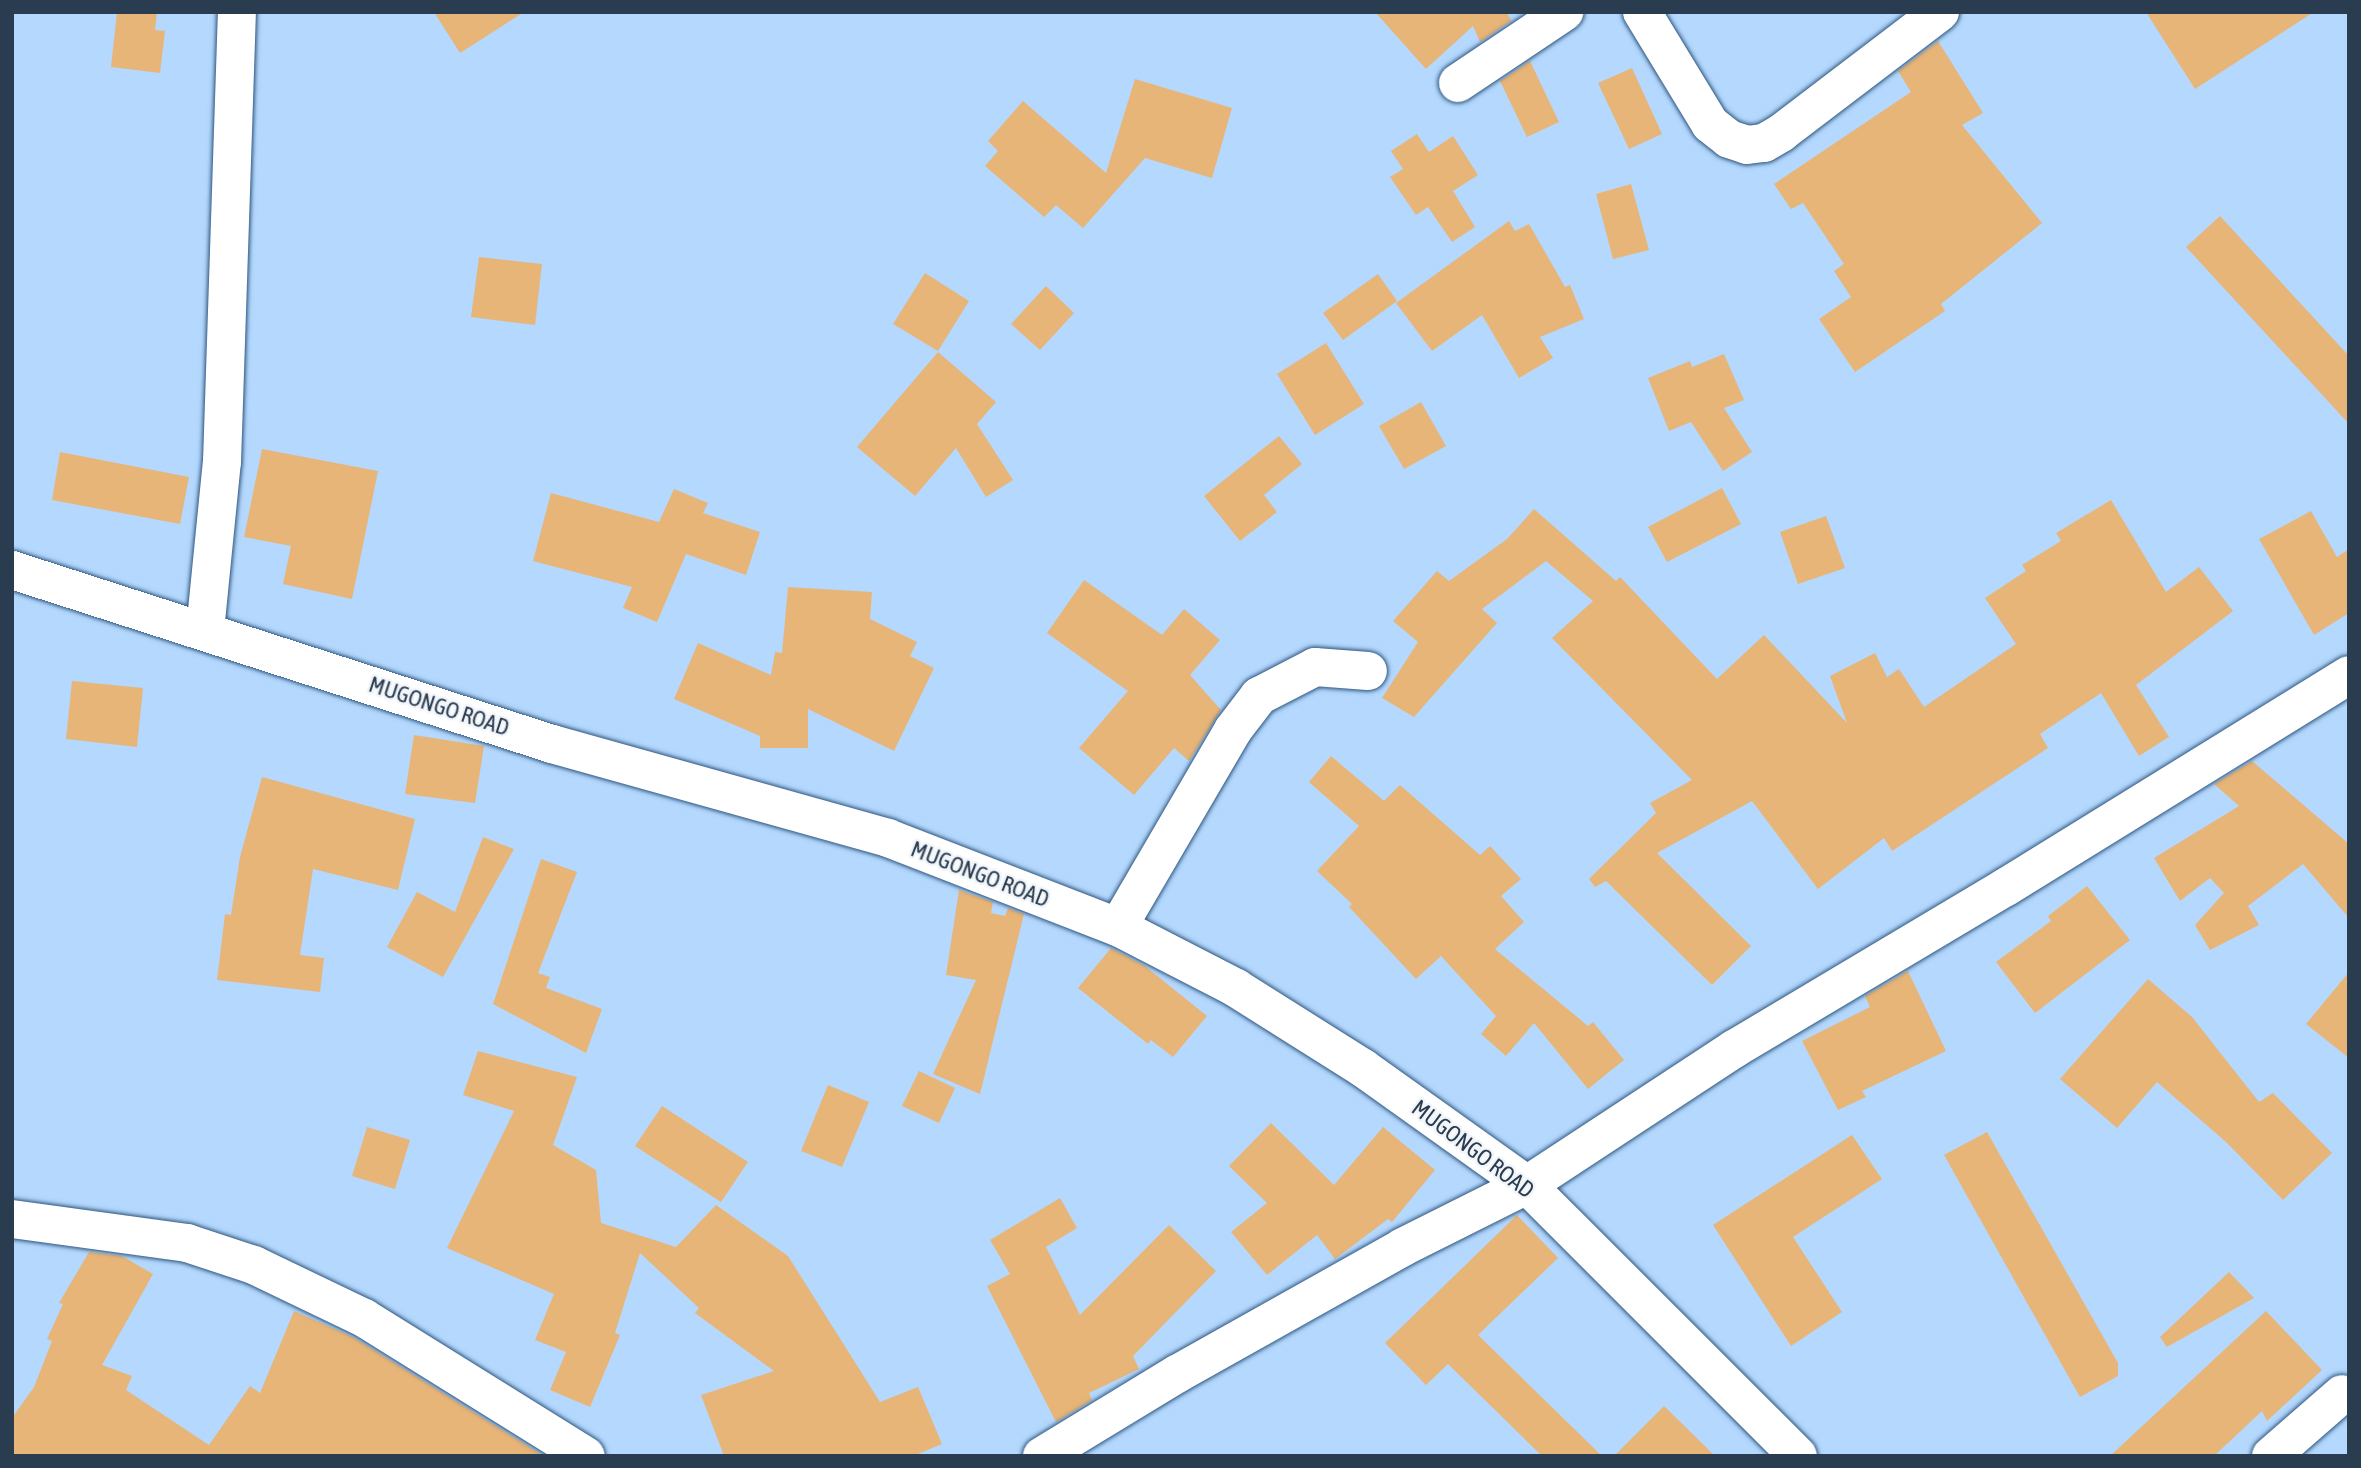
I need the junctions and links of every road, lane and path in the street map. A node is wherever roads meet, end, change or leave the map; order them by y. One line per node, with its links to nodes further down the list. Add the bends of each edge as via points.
1 (237, 12): 7 (street, via 222,462)
2 (1564, 12): 5 (street)
3 (1642, 12): 4 (street, via 1710,124 1729,139 1747,145 1781,134)
4 (1940, 12)
5 (1458, 83)
6 (12, 570): 7 (street, MUGONGO ROAD)
7 (205, 631): 10 (street, MUGONGO ROAD, via 552,744 888,838)
8 (1368, 671): 10 (street, via 1315,667 1259,696 1233,730)
9 (2349, 675): 11 (street, via 1734,1049)
10 (1118, 927): 11 (street, MUGONGO ROAD, via 1236,988 1294,1024)
11 (1527, 1185): 15 (street, via 1403,1247); 16 (street, MUGONGO ROAD)
12 (12, 1219): 14 (street, via 187,1243 254,1265 364,1318)
13 (2342, 1394): 17 (street)
14 (586, 1456)
15 (1042, 1456)
16 (1798, 1456)
17 (2271, 1456)

